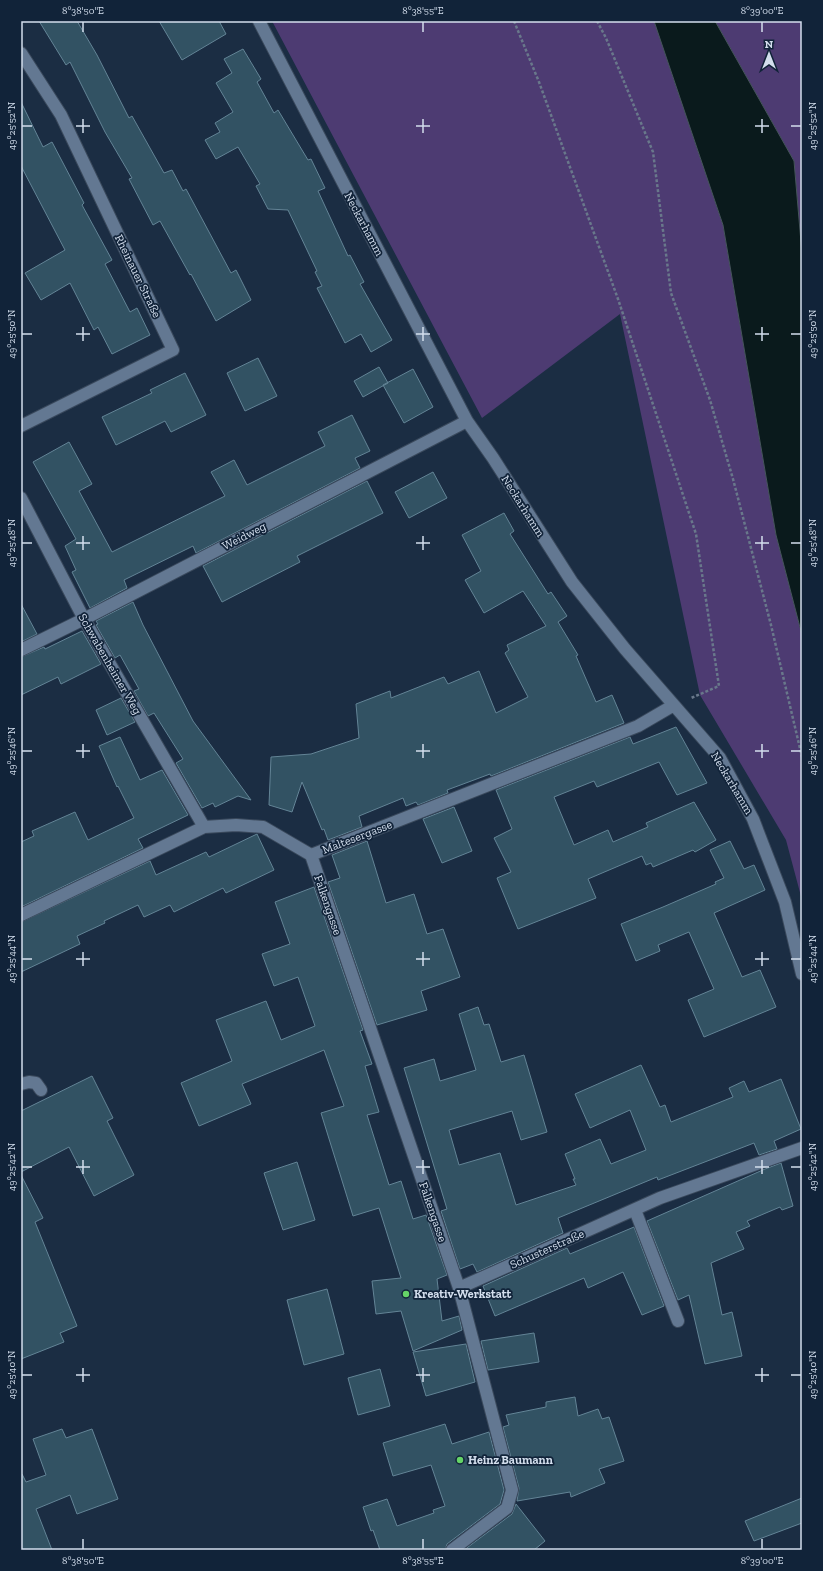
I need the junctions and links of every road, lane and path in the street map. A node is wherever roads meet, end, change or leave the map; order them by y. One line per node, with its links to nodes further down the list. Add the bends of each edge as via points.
1 (259, 21): 5 (street, Neckarhamm)
2 (514, 21): 10 (path, via 539,82 618,299 696,534 718,686)
3 (597, 21): 11 (path, via 653,152 671,292 710,400 731,472)
4 (21, 53): 6 (street, Rheinauer Straße, via 61,115 173,350)
5 (467, 421): 8 (street, Weidweg); 10 (street, Neckarhamm, via 572,582)
6 (21, 426)
7 (21, 498): 8 (street, Schwabenheimer Weg)
8 (84, 619): 9 (street, Weidweg); 12 (street, Schwabenheimer Weg)
9 (21, 650)
10 (674, 705): 13 (street, Maltesergasse, via 638,726); 15 (street, Neckarhamm, via 720,758 753,819 785,902)
11 (802, 757)
12 (204, 827): 13 (street, Maltesergasse, via 263,827); 14 (street, Maltesergasse)
13 (310, 855): 20 (street, Falkengasse)
14 (21, 915)
15 (802, 974)
16 (21, 1084): 17 (street, via 36,1083)
17 (41, 1090)
18 (802, 1148): 19 (street, Schusterstraße, via 660,1198)
19 (635, 1210): 20 (street, Schusterstraße); 21 (street)
20 (459, 1288): 22 (street, Falkengasse, via 512,1490 507,1508)
21 (678, 1321)
22 (452, 1550)

